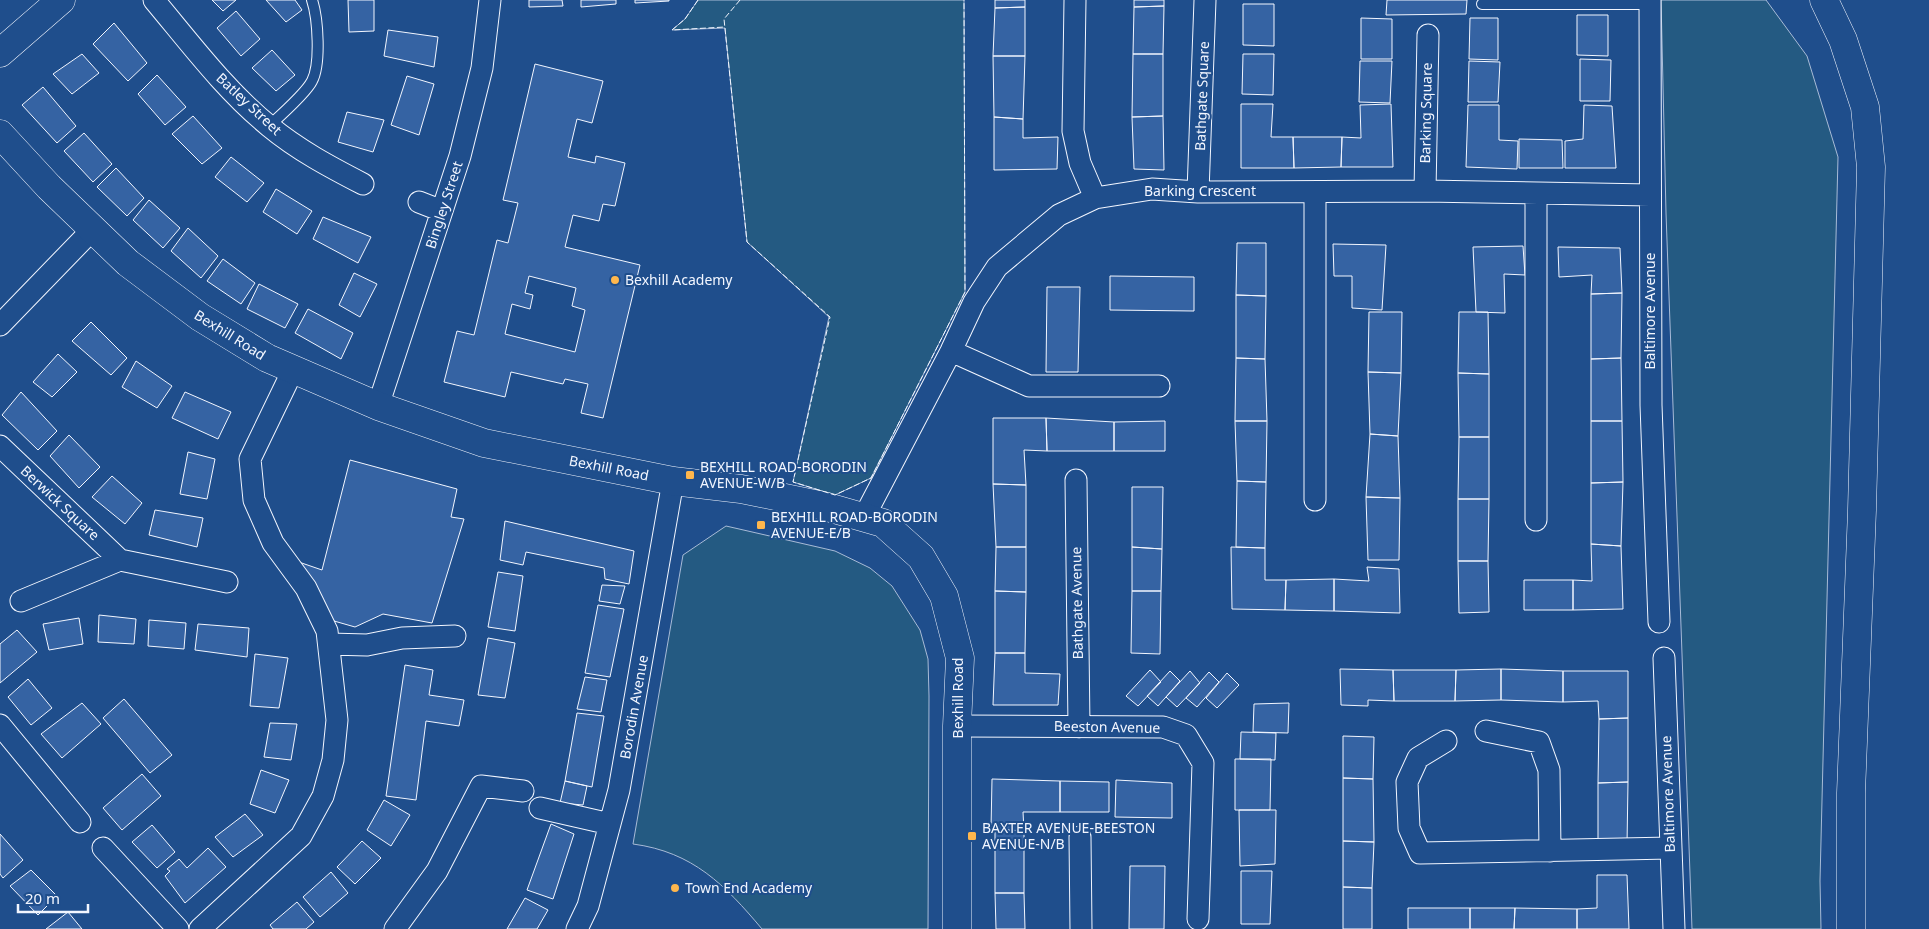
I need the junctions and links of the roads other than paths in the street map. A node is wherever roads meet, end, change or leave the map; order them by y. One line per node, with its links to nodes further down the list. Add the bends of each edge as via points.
1 (61, 0): 11 (street)
2 (154, 0): 12 (street, Batley Street, via 223,82)
3 (312, 0): 12 (lane, via 316,13 317,45 312,81)
4 (490, 0): 22 (street, Bingley Street, via 482,68 460,156)
5 (1075, 0): 20 (street, via 1073,131 1080,163)
6 (1206, 0): 16 (street, Bathgate Square)
7 (1824, 0): 63 (street, via 1843,40 1865,107 1871,167 1851,793)
8 (1650, 2): 9 (lane); 19 (street, Baltimore Avenue)
9 (1482, 4)
10 (1428, 35): 15 (street, Barking Square)
11 (0, 53)
12 (269, 126): 14 (street, Batley Street, via 308,155)
13 (0, 134): 23 (street, Bexhill Road)
14 (363, 184)
15 (1425, 191): 17 (street, Barking Crescent); 18 (street, Barking Crescent)
16 (1198, 192): 17 (street, Barking Crescent); 20 (street, Barking Crescent, via 1152,188)
17 (1315, 192): 32 (street)
18 (1536, 194): 19 (street, Barking Crescent); 34 (street)
19 (1650, 195): 38 (street, Baltimore Avenue, via 1650,405)
20 (1095, 198): 25 (street, Barking Crescent, via 1059,215 997,268 974,302)
21 (419, 202): 22 (street)
22 (442, 211): 28 (street, Bingley Street)
23 (93, 229): 24 (street); 26 (street, Bexhill Road, via 128,263 200,317 266,358)
24 (0, 325)
25 (951, 350): 27 (street, via 1029,386); 33 (street, Barking Crescent)
26 (293, 370): 28 (street, Bexhill Road); 40 (street, via 250,459 254,500 273,542 306,588 327,632)
27 (1159, 386)
28 (378, 406): 31 (street, Bexhill Road, via 484,443)
29 (0, 446): 35 (street, Berwick Square)
30 (1076, 480): 44 (street, Bathgate Avenue)
31 (673, 481): 33 (street, Bexhill Road, via 741,489); 50 (street, Borodin Avenue, via 619,790)
32 (1315, 500)
33 (864, 517): 43 (street, Bexhill Road, via 882,523 921,557 944,596 960,658)
34 (1536, 520)
35 (120, 560): 36 (street); 37 (street)
36 (227, 582)
37 (21, 600)
38 (1659, 622)
39 (455, 636): 40 (street, via 402,638 367,645)
40 (329, 644): 57 (street, via 337,720 333,760 324,796 301,836)
41 (1664, 658): 53 (street, Baltimore Avenue)
42 (0, 725): 49 (street)
43 (958, 726): 44 (street, Beeston Avenue); 60 (street, Bexhill Road)
44 (1080, 727): 55 (street, Beeston Avenue, via 1163,727 1186,735 1203,763)
45 (1486, 730): 54 (street, via 1539,742 1549,770)
46 (1446, 741): 54 (street, via 1418,758 1407,782 1409,828 1420,853)
47 (523, 791): 58 (street, via 480,786 437,870)
48 (540, 808): 50 (street)
49 (80, 822)
50 (610, 824): 59 (street, Borodin Avenue, via 588,906)
51 (1080, 837): 61 (street)
52 (103, 848): 56 (street)
53 (1670, 848): 54 (street); 62 (street, Baltimore Avenue)
54 (1550, 851)
55 (1198, 919)
56 (178, 929)
57 (200, 929)
58 (395, 929)
59 (577, 929)
60 (957, 929)
61 (1081, 929)
62 (1674, 929)
63 (1851, 929)

